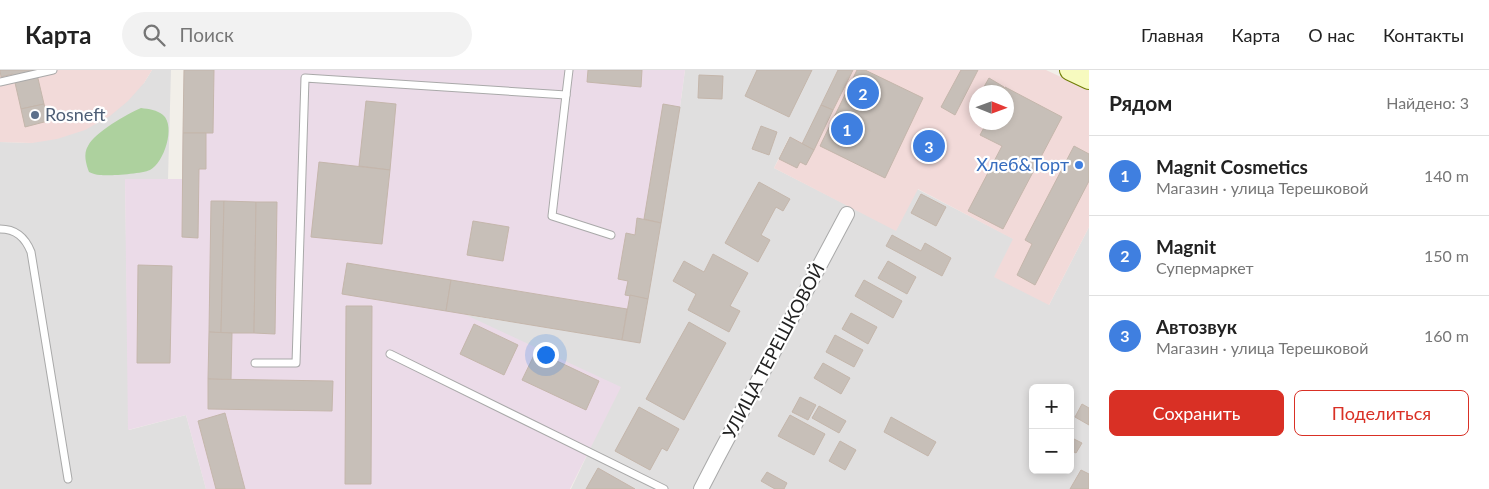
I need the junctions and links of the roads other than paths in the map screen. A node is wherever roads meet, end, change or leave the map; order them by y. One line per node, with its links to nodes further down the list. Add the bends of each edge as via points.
1 (53, 70): 5 (lane)
2 (569, 70): 6 (lane)
3 (1070, 70): 4 (main road)
4 (1089, 79)
5 (0, 82)
6 (566, 94): 9 (lane, via 552,216); 11 (lane, via 305,78 296,363)
7 (847, 214): 14 (street, УЛИЦА ТЕРЕШКОВОЙ)
8 (0, 229): 12 (lane, via 18,233 31,252)
9 (611, 235)
10 (390, 354): 13 (lane)
11 (255, 363)
12 (68, 479)
13 (664, 489)
14 (701, 489)

